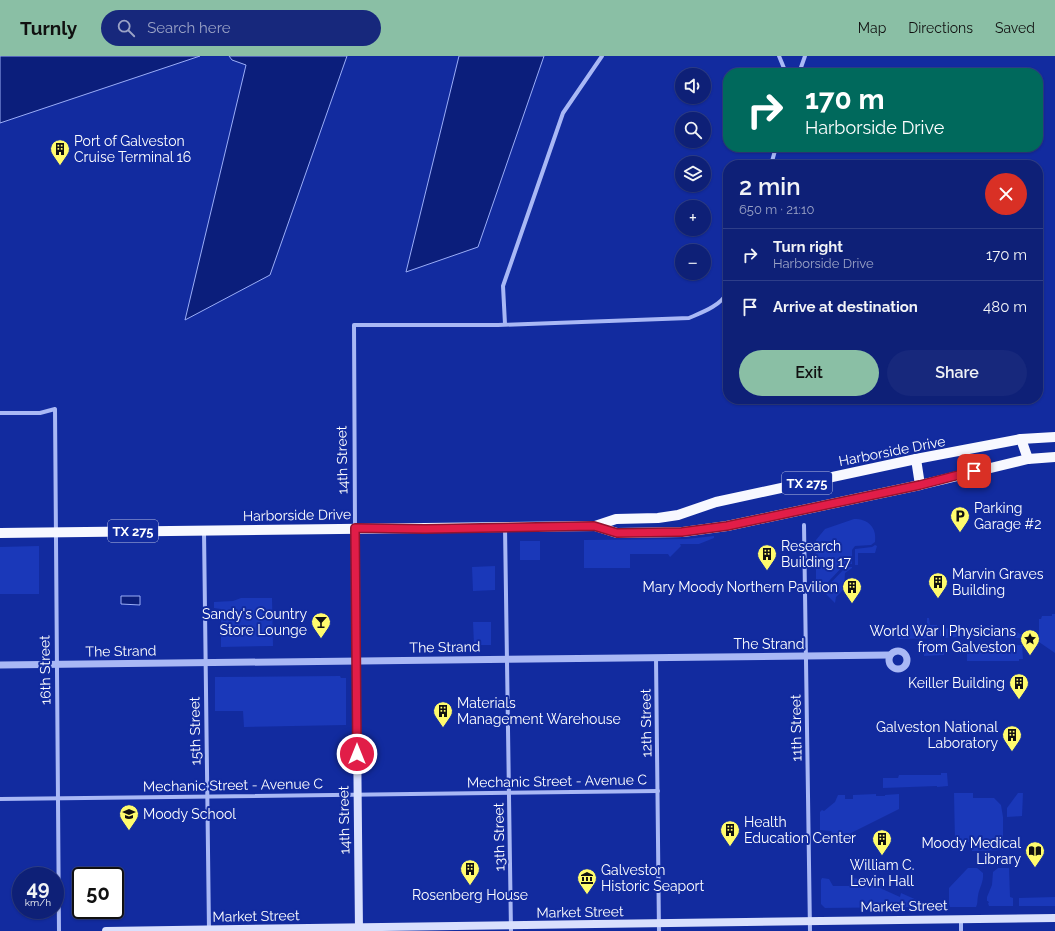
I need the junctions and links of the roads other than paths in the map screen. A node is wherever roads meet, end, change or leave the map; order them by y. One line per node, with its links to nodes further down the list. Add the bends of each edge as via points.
1 (602, 56): 7 (street, via 563,113 503,286)
2 (779, 56): 4 (street)
3 (805, 56): 5 (street)
4 (784, 68)
5 (801, 68)
6 (723, 299): 7 (street, via 709,310 689,318)
7 (505, 324): 18 (street, 14th Street, via 354,325)
8 (0, 413): 20 (street, 16th Street, via 40,413 55,409)
9 (1055, 437): 10 (main road, Harborside Drive / TX 275)
10 (1021, 439): 12 (main road, Harborside Drive / TX 275); 13 (main road)
11 (1055, 457): 13 (main road, Harborside Drive / TX 275)
12 (916, 459): 14 (main road); 16 (main road, Harborside Drive / TX 275, via 716,502 678,515 616,519)
13 (1028, 459): 14 (main road, Harborside Drive / TX 275)
14 (920, 485): 16 (main road, Harborside Drive / TX 275, via 727,526 682,532 617,533)
15 (804, 525): 23 (street, 11th Street)
16 (594, 526): 17 (main road, Harborside Drive / TX 275)
17 (505, 527): 18 (main road, Harborside Drive / TX 275); 25 (street, 13th Street)
18 (355, 528): 19 (main road, Harborside Drive / TX 275); 26 (main road, 14th Street)
19 (204, 530): 20 (main road, Harborside Drive / TX 275); 27 (street, 15th Street)
20 (56, 532): 21 (main road, Harborside Drive / TX 275); 29 (street, 16th Street)
21 (0, 533)
22 (890, 655): 23 (street, The Strand)
23 (806, 657): 24 (street, The Strand); 38 (street, 11th Street)
24 (656, 658): 25 (street, The Strand); 30 (street, 12th Street)
25 (507, 660): 26 (street, The Strand); 31 (street, 13th Street)
26 (356, 662): 27 (street, The Strand); 32 (main road, 14th Street)
27 (205, 663): 29 (street, The Strand); 33 (street, 15th Street)
28 (0, 665): 29 (street, The Strand)
29 (56, 665): 35 (street, 16th Street)
30 (658, 790): 31 (street, Mechanic Street - Avenue C); 39 (street, 12th Street)
31 (509, 792): 32 (street, Mechanic Street - Avenue C); 40 (street, 13th Street)
32 (357, 794): 33 (street, Mechanic Street - Avenue C); 41 (main road, 14th Street)
33 (206, 796): 35 (street, Mechanic Street - Avenue C); 42 (street, 15th Street)
34 (0, 799): 35 (street, Mechanic Street - Avenue C)
35 (58, 799): 43 (street, 16th Street)
36 (961, 918): 37 (main road, Market Street); 38 (main road, Market Street); 46 (street)
37 (1055, 918)
38 (810, 920): 39 (main road, Market Street); 45 (street, 11th Street)
39 (659, 927): 40 (main road, Market Street)
40 (511, 928): 41 (main road, Market Street)
41 (359, 929): 42 (main road, Market Street)
42 (209, 930): 44 (main road, Market Street)
43 (59, 931)
44 (106, 931)
45 (810, 931)
46 (961, 931)

